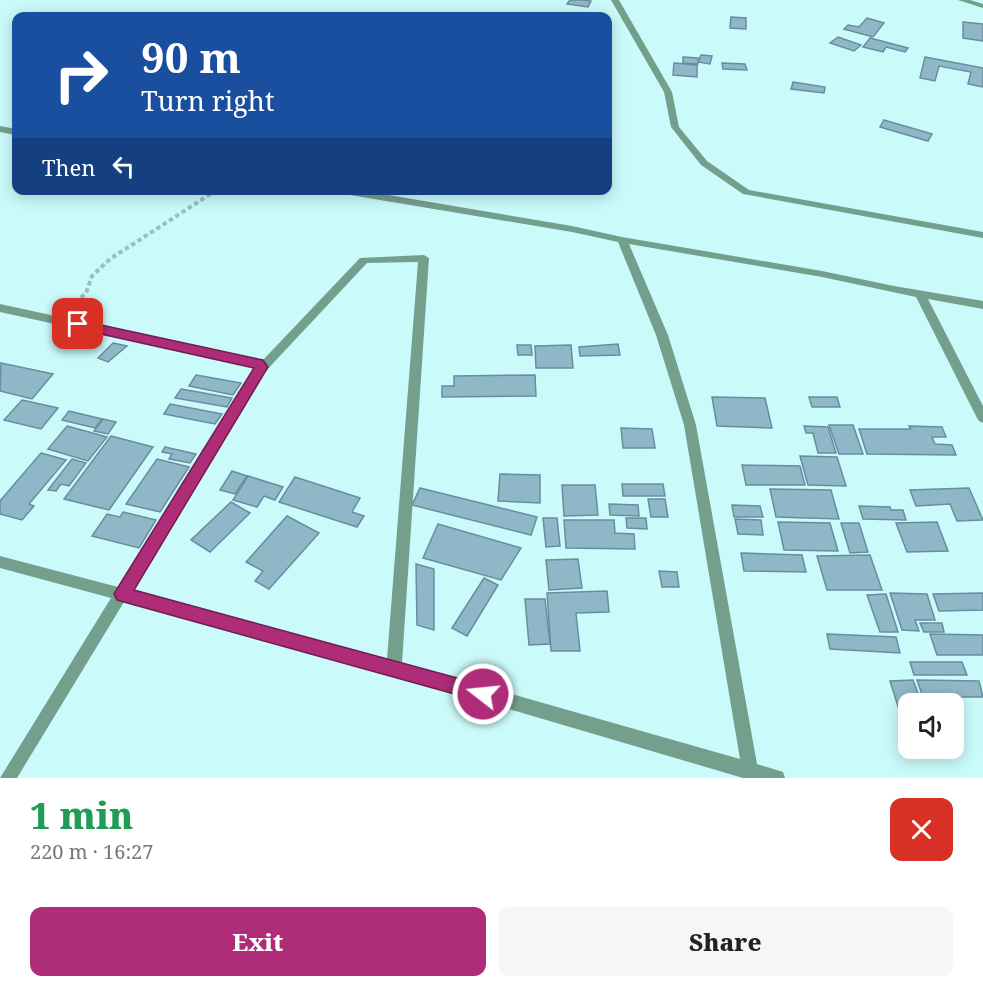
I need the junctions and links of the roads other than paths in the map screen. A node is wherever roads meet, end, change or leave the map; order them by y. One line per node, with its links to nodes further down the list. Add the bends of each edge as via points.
1 (615, 0): 5 (street, via 668,92 675,127 704,163 746,192)
2 (962, 0): 3 (street)
3 (983, 6)
4 (368, 195): 6 (street)
5 (983, 235)
6 (622, 240): 7 (street); 15 (street, via 662,335 690,425)
7 (920, 295): 8 (street); 11 (street)
8 (983, 306)
9 (0, 308): 10 (street, via 258,364)
10 (261, 370): 13 (street); 14 (street, via 364,260 424,258)
11 (983, 418)
12 (0, 562): 13 (street)
13 (123, 594): 14 (street); 16 (street)
14 (394, 668): 15 (street)
15 (751, 775): 17 (street)
16 (8, 778)
17 (777, 778)

